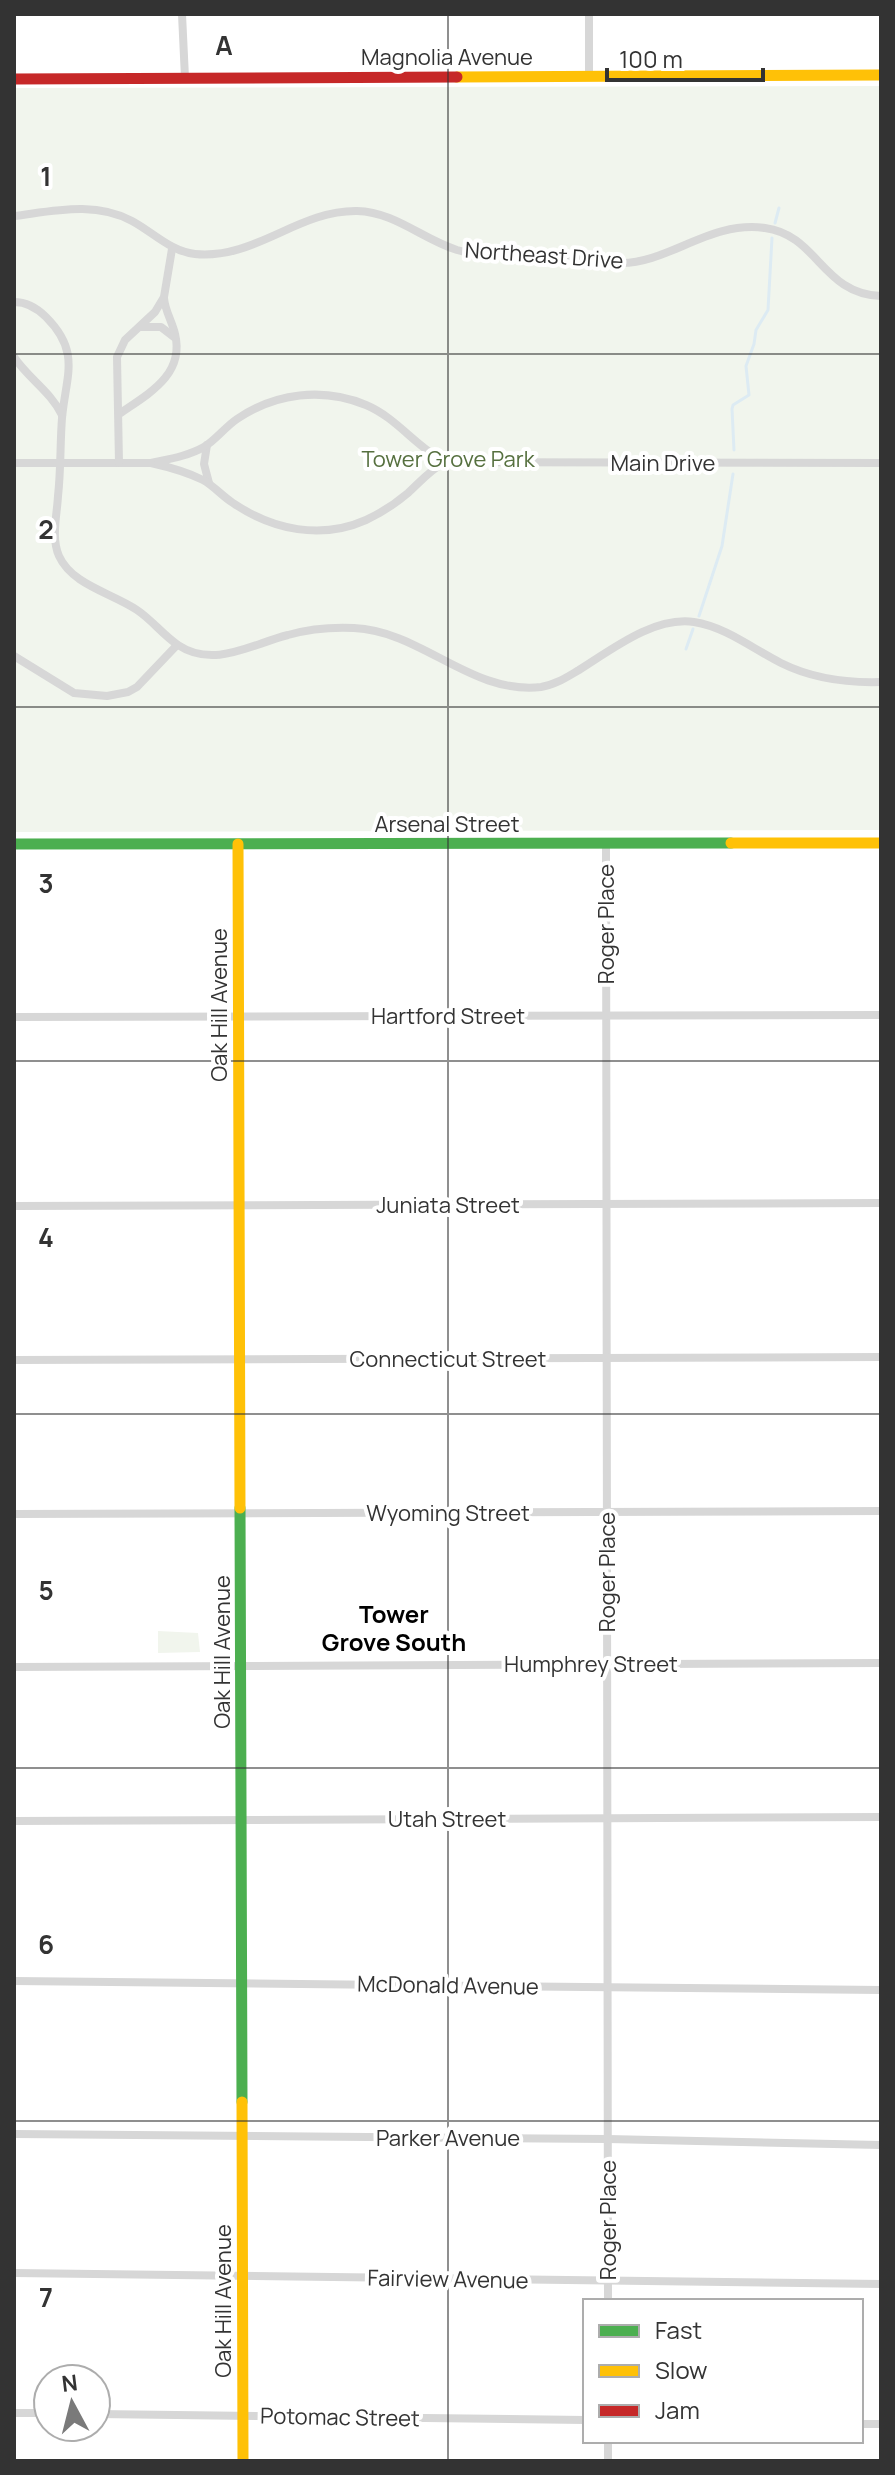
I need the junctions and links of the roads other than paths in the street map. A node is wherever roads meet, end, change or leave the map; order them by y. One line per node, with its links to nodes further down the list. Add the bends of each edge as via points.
1 (182, 14): 5 (street)
2 (589, 14): 4 (street)
3 (881, 75): 4 (street, Magnolia Avenue)
4 (589, 76): 5 (street, Magnolia Avenue)
5 (185, 78): 6 (street, Magnolia Avenue)
6 (14, 79)
7 (14, 216): 8 (street, Northeast Drive, via 99,209 134,222)
8 (172, 249): 9 (street, Northeast Drive, via 205,255 236,252 316,217 350,211 385,215 462,251 624,263 709,234 765,228 805,247 845,287); 10 (street)
9 (881, 296)
10 (164, 297): 12 (street); 13 (street)
11 (14, 302): 16 (street, via 34,307 62,337 69,360)
12 (138, 328): 13 (street, via 161,327); 15 (street, via 117,357)
13 (177, 341): 15 (street, via 170,374)
14 (14, 357): 16 (street)
15 (119, 414): 21 (street)
16 (62, 415): 20 (street)
17 (207, 445): 18 (street, via 239,417 274,401 332,395 390,418); 22 (street); 24 (street)
18 (445, 462): 23 (street, Main Drive); 24 (street, via 384,510 353,525 320,531 266,521)
19 (14, 463): 20 (street)
20 (61, 463): 21 (street); 25 (street, via 55,541 64,564 85,582 139,611)
21 (119, 463): 22 (street)
22 (151, 463): 24 (street)
23 (881, 463)
24 (209, 484)
25 (177, 645): 26 (street, via 137,687 107,696 74,693); 27 (street, via 215,655 297,632 367,629 417,646 481,679 530,688 556,684 655,627 686,622 729,634 799,671)
26 (14, 656)
27 (881, 682)
28 (606, 843): 29 (street, Arsenal Street); 31 (street, Arsenal Street); 34 (street, Roger Place)
29 (881, 843)
30 (14, 844): 31 (street, Arsenal Street)
31 (238, 844): 33 (street, Oak Hill Avenue)
32 (881, 1015): 34 (street, Hartford Street)
33 (241, 1016): 34 (street, Hartford Street); 35 (street, Hartford Street); 39 (street, Oak Hill Avenue)
34 (606, 1016): 37 (street, Roger Place)
35 (14, 1017)
36 (881, 1203): 37 (street, Juniata Street)
37 (606, 1204): 39 (street, Juniata Street); 41 (street, Roger Place)
38 (14, 1206): 39 (street, Juniata Street)
39 (240, 1206): 43 (street, Oak Hill Avenue)
40 (881, 1357): 41 (street, Connecticut Street)
41 (607, 1358): 43 (street, Connecticut Street); 45 (street, Roger Place)
42 (14, 1360): 43 (street, Connecticut Street)
43 (240, 1360): 47 (street, Oak Hill Avenue)
44 (881, 1511): 45 (street, Wyoming Street)
45 (607, 1512): 47 (street, Wyoming Street); 48 (street, Roger Place)
46 (14, 1514): 47 (street, Wyoming Street)
47 (241, 1514): 51 (street, Oak Hill Avenue)
48 (607, 1663): 49 (street, Humphrey Street); 51 (street, Humphrey Street); 53 (street, Roger Place)
49 (881, 1663)
50 (14, 1667): 51 (street, Humphrey Street)
51 (242, 1667): 54 (street, Oak Hill Avenue)
52 (881, 1817): 53 (street, Utah Street)
53 (607, 1818): 54 (street, Utah Street); 58 (street, Roger Place)
54 (240, 1820): 55 (street, Utah Street); 57 (street, Oak Hill Avenue)
55 (14, 1821)
56 (14, 1981): 57 (street, McDonald Avenue)
57 (240, 1982): 58 (street, McDonald Avenue); 61 (street, Oak Hill Avenue)
58 (608, 1987): 59 (street, McDonald Avenue); 62 (street, Roger Place)
59 (881, 1990)
60 (14, 2134): 61 (street, Parker Avenue)
61 (242, 2137): 62 (street, Parker Avenue); 65 (street, Oak Hill Avenue)
62 (608, 2139): 63 (street, Parker Avenue); 66 (street, Roger Place)
63 (881, 2145)
64 (14, 2273): 65 (street, Fairview Avenue)
65 (243, 2277): 66 (street, Fairview Avenue); 70 (street, Oak Hill Avenue)
66 (608, 2280): 67 (street, Fairview Avenue); 68 (street, Roger Place)
67 (881, 2284)
68 (608, 2299)
69 (112, 2414): 70 (street, Potomac Street)
70 (243, 2415): 71 (street, Potomac Street); 72 (street, Oak Hill Avenue)
71 (583, 2420)
72 (243, 2461)

